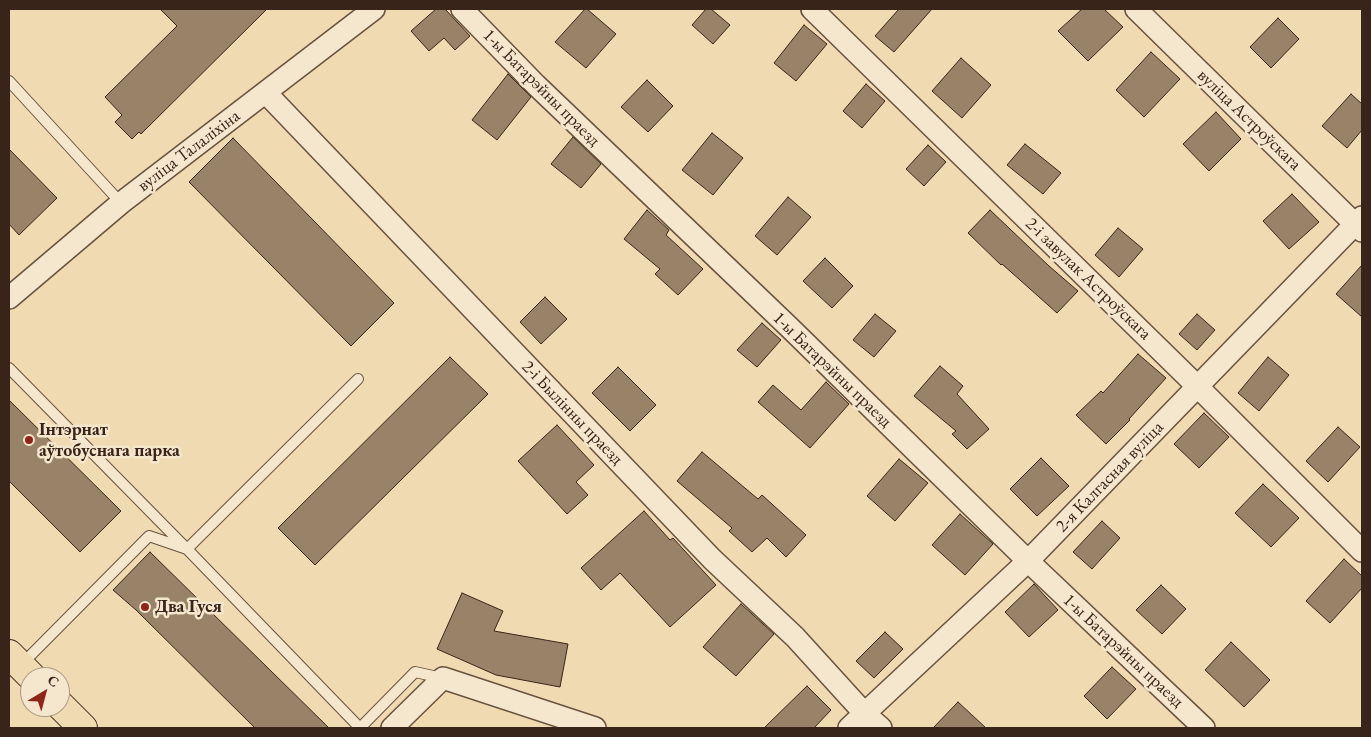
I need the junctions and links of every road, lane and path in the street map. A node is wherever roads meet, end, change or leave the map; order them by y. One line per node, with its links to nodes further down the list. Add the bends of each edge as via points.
1 (374, 9): 6 (street, вуліца Талаліхіна)
2 (462, 9): 15 (street, 1-ы Батарэйны праезд, via 542,92)
3 (812, 9): 12 (street, 2-і завулак Астроўскага)
4 (1136, 9): 8 (street, вуліца Астроўскага)
5 (9, 81): 7 (lane)
6 (266, 93): 7 (street, вуліца Талаліхіна); 18 (street, 2-і Былінны праезд, via 698,544 795,637)
7 (120, 203): 9 (street, вуліца Талаліхіна)
8 (1360, 224): 12 (street, 2-я Калгасная вуліца)
9 (9, 298)
10 (9, 368): 13 (lane)
11 (358, 379): 13 (lane)
12 (1197, 386): 14 (street, 2-і завулак Астроўскага); 15 (street, 2-я Калгасная вуліца)
13 (187, 549): 16 (lane, via 149,536); 21 (lane)
14 (1362, 551)
15 (1028, 561): 18 (street, 2-я Калгасная вуліца); 26 (street, 1-ы Батарэйны праезд)
16 (20, 666)
17 (443, 678): 21 (lane, via 415,672); 22 (street); 23 (street)
18 (866, 714): 24 (street, 2-я Калгасная вуліца); 25 (street, 2-і Былінны праезд)
19 (70, 715): 20 (main road)
20 (83, 728)
21 (360, 728)
22 (392, 728)
23 (595, 728)
24 (849, 728)
25 (881, 728)
26 (1204, 728)

